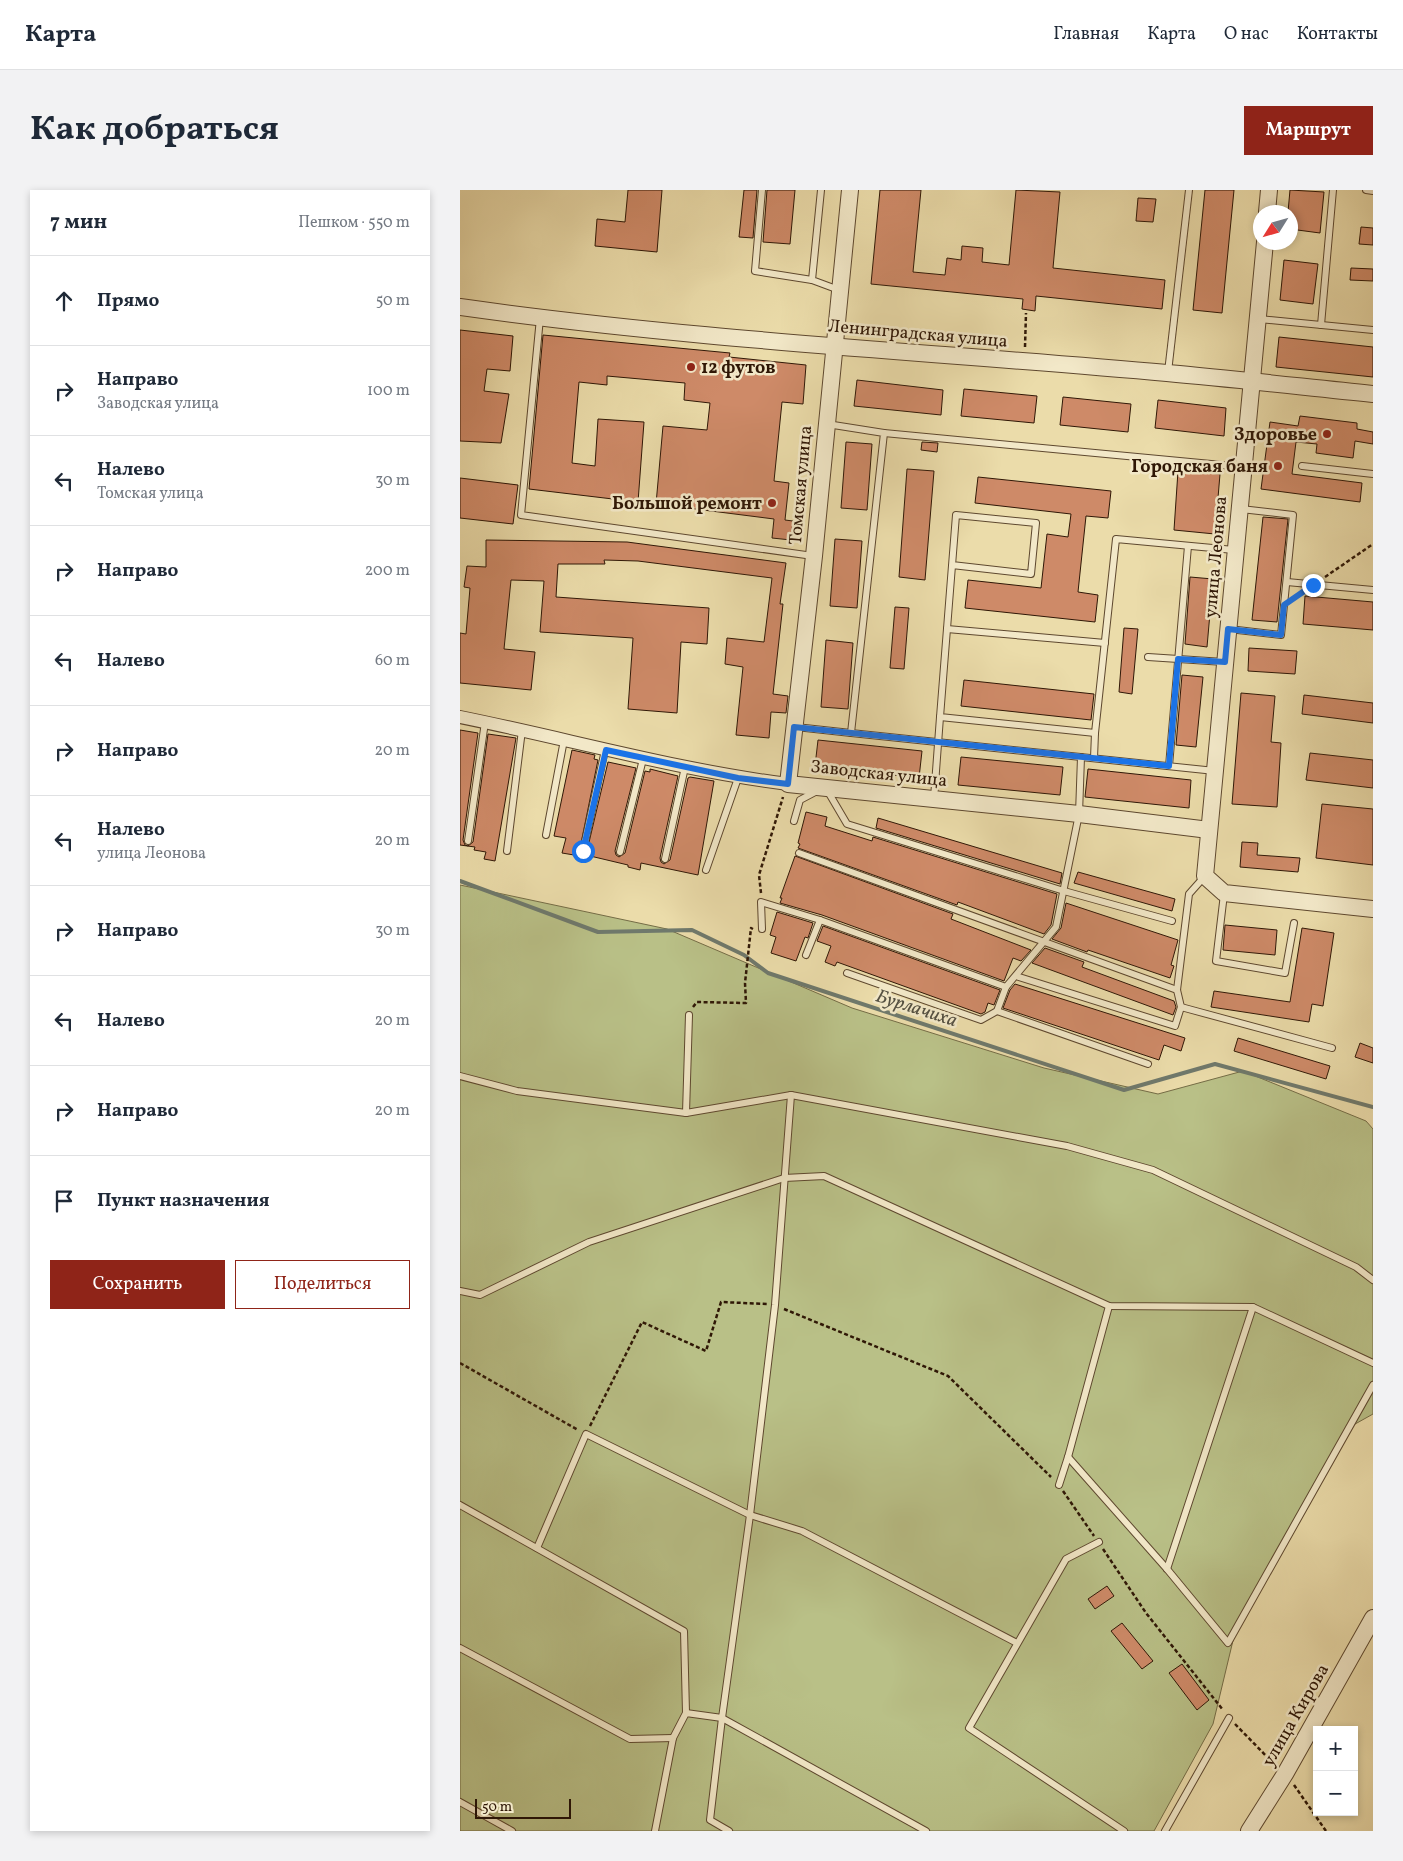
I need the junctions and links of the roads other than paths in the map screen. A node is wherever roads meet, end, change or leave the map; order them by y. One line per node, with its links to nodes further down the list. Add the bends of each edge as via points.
1 (762, 190): 11 (lane, via 755,272)
2 (821, 190): 11 (lane)
3 (850, 190): 12 (street, Томская улица)
4 (1189, 190): 19 (lane)
5 (1270, 190): 9 (street)
6 (1333, 190): 16 (lane)
7 (1366, 190): 8 (lane)
8 (1373, 191)
9 (1268, 205)
10 (1263, 250): 15 (street, улица Леонова)
11 (812, 280): 12 (lane)
12 (840, 290): 18 (street, Томская улица)
13 (460, 307): 14 (street, Ленинградская улица)
14 (540, 318): 18 (street, Ленинградская улица); 30 (lane, via 521,515)
15 (1257, 319): 16 (lane); 20 (street, улица Леонова)
16 (1321, 325): 17 (lane)
17 (1373, 330)
18 (834, 347): 19 (street, Ленинградская улица); 22 (street, Томская улица)
19 (1168, 373): 20 (street, Ленинградская улица)
20 (1252, 382): 21 (street, Ленинградская улица); 25 (street, улица Леонова)
21 (1373, 394)
22 (826, 424): 23 (lane); 30 (street, Томская улица)
23 (884, 433): 25 (lane); 45 (lane)
24 (1302, 466): 26 (lane)
25 (1243, 467): 27 (street, улица Леонова)
26 (1373, 474)
27 (1239, 509): 29 (street, улица Леонова); 32 (lane, via 1293,515)
28 (1188, 546): 29 (lane); 36 (lane, via 1116,539); 38 (lane)
29 (1236, 550): 35 (street, улица Леонова)
30 (814, 556): 43 (street, Томская улица)
31 (952, 565): 31 (lane, via 956,515 1036,523 1031,574); 34 (lane)
32 (1286, 582): 33 (lane); 35 (lane, via 1281,635)
33 (1373, 590)
34 (947, 629): 36 (lane); 41 (lane)
35 (1228, 629): 39 (street, улица Леонова)
36 (1105, 643): 46 (lane)
37 (1148, 657): 38 (lane)
38 (1178, 659): 39 (lane); 53 (lane)
39 (1225, 662): 55 (street, улица Леонова)
40 (460, 717): 42 (street, Заводская улица)
41 (940, 717): 46 (lane); 48 (lane)
42 (485, 722): 44 (street, Заводская улица); 64 (lane)
43 (794, 727): 45 (lane); 57 (street, Томская улица)
44 (522, 730): 47 (street, Заводская улица); 65 (lane)
45 (851, 733): 48 (lane)
46 (1096, 733): 51 (lane)
47 (564, 740): 49 (street, Заводская улица); 63 (lane)
48 (938, 742): 50 (lane); 59 (lane)
49 (606, 750): 52 (street, Заводская улица); 66 (lane)
50 (1081, 757): 51 (lane); 60 (lane)
51 (1094, 758): 53 (lane)
52 (643, 759): 54 (street, Заводская улица); 67 (lane)
53 (1169, 766): 55 (lane)
54 (685, 767): 56 (street, Заводская улица); 69 (lane)
55 (1215, 771): 62 (street, улица Леонова)
56 (738, 778): 57 (street, Заводская улица); 70 (lane)
57 (788, 784): 58 (street, Заводская улица)
58 (826, 787): 59 (street, Заводская улица); 61 (lane, via 800,800); 72 (lane, via 847,824)
59 (934, 799): 60 (street, Заводская улица)
60 (1078, 814): 62 (street, Заводская улица); 72 (lane)
61 (794, 821)
62 (1209, 830): 71 (street, улица Леонова)
63 (546, 834)
64 (468, 841)
65 (507, 850)
66 (583, 851)
67 (620, 852)
68 (799, 853): 79 (lane)
69 (665, 859)
70 (706, 870)
71 (1205, 876): 73 (street); 84 (lane, via 1189,894)
72 (1064, 891): 76 (lane); 79 (lane, via 1056,927)
73 (1224, 893): 74 (street); 77 (lane, via 1216,962 1285,973)
74 (1373, 909)
75 (820, 920): 78 (lane, via 762,902); 80 (lane); 83 (lane)
76 (1172, 921)
77 (1294, 924)
78 (762, 929)
79 (1044, 941): 82 (lane); 84 (lane)
80 (806, 955)
81 (847, 973): 86 (lane, via 981,1020)
82 (1016, 976): 83 (lane); 85 (lane, via 1175,1026)
83 (1006, 987): 86 (lane)
84 (1177, 990): 85 (lane)
85 (1181, 1007): 88 (lane)
86 (997, 1011): 89 (lane)
87 (689, 1015): 92 (lane)
88 (1332, 1048)
89 (1148, 1064)
90 (460, 1076): 92 (lane, via 517,1091)
91 (791, 1095): 92 (lane); 93 (lane); 94 (lane, via 1067,1146 1153,1170 1356,1266)
92 (686, 1113)
93 (784, 1178): 95 (lane, via 589,1242 480,1295); 96 (lane, via 824,1176); 103 (lane, via 775,1305)
94 (1373, 1280)
95 (460, 1291)
96 (1109, 1306): 97 (lane); 100 (lane)
97 (1253, 1307): 98 (lane); 106 (lane)
98 (1373, 1363)
99 (1373, 1384): 106 (lane, via 1228,1644)
100 (1068, 1457): 101 (lane); 106 (lane)
101 (1059, 1485)
102 (460, 1506): 105 (lane)
103 (750, 1516): 105 (lane, via 586,1434); 108 (lane, via 802,1531); 111 (lane)
104 (1099, 1542): 108 (lane, via 1066,1559)
105 (536, 1548): 110 (lane, via 684,1632)
106 (1167, 1570)
107 (1373, 1618): 121 (street, улица Кирова)
108 (1017, 1643): 119 (lane, via 969,1728)
109 (460, 1648): 113 (lane, via 630,1740)
110 (686, 1713): 111 (lane); 113 (lane)
111 (722, 1718): 117 (lane, via 710,1820); 118 (lane)
112 (1229, 1718): 120 (lane)
113 (673, 1738): 116 (lane)
114 (460, 1802): 115 (lane)
115 (512, 1831)
116 (655, 1831)
117 (729, 1831)
118 (926, 1831)
119 (1124, 1831)
120 (1165, 1831)
121 (1249, 1831)

